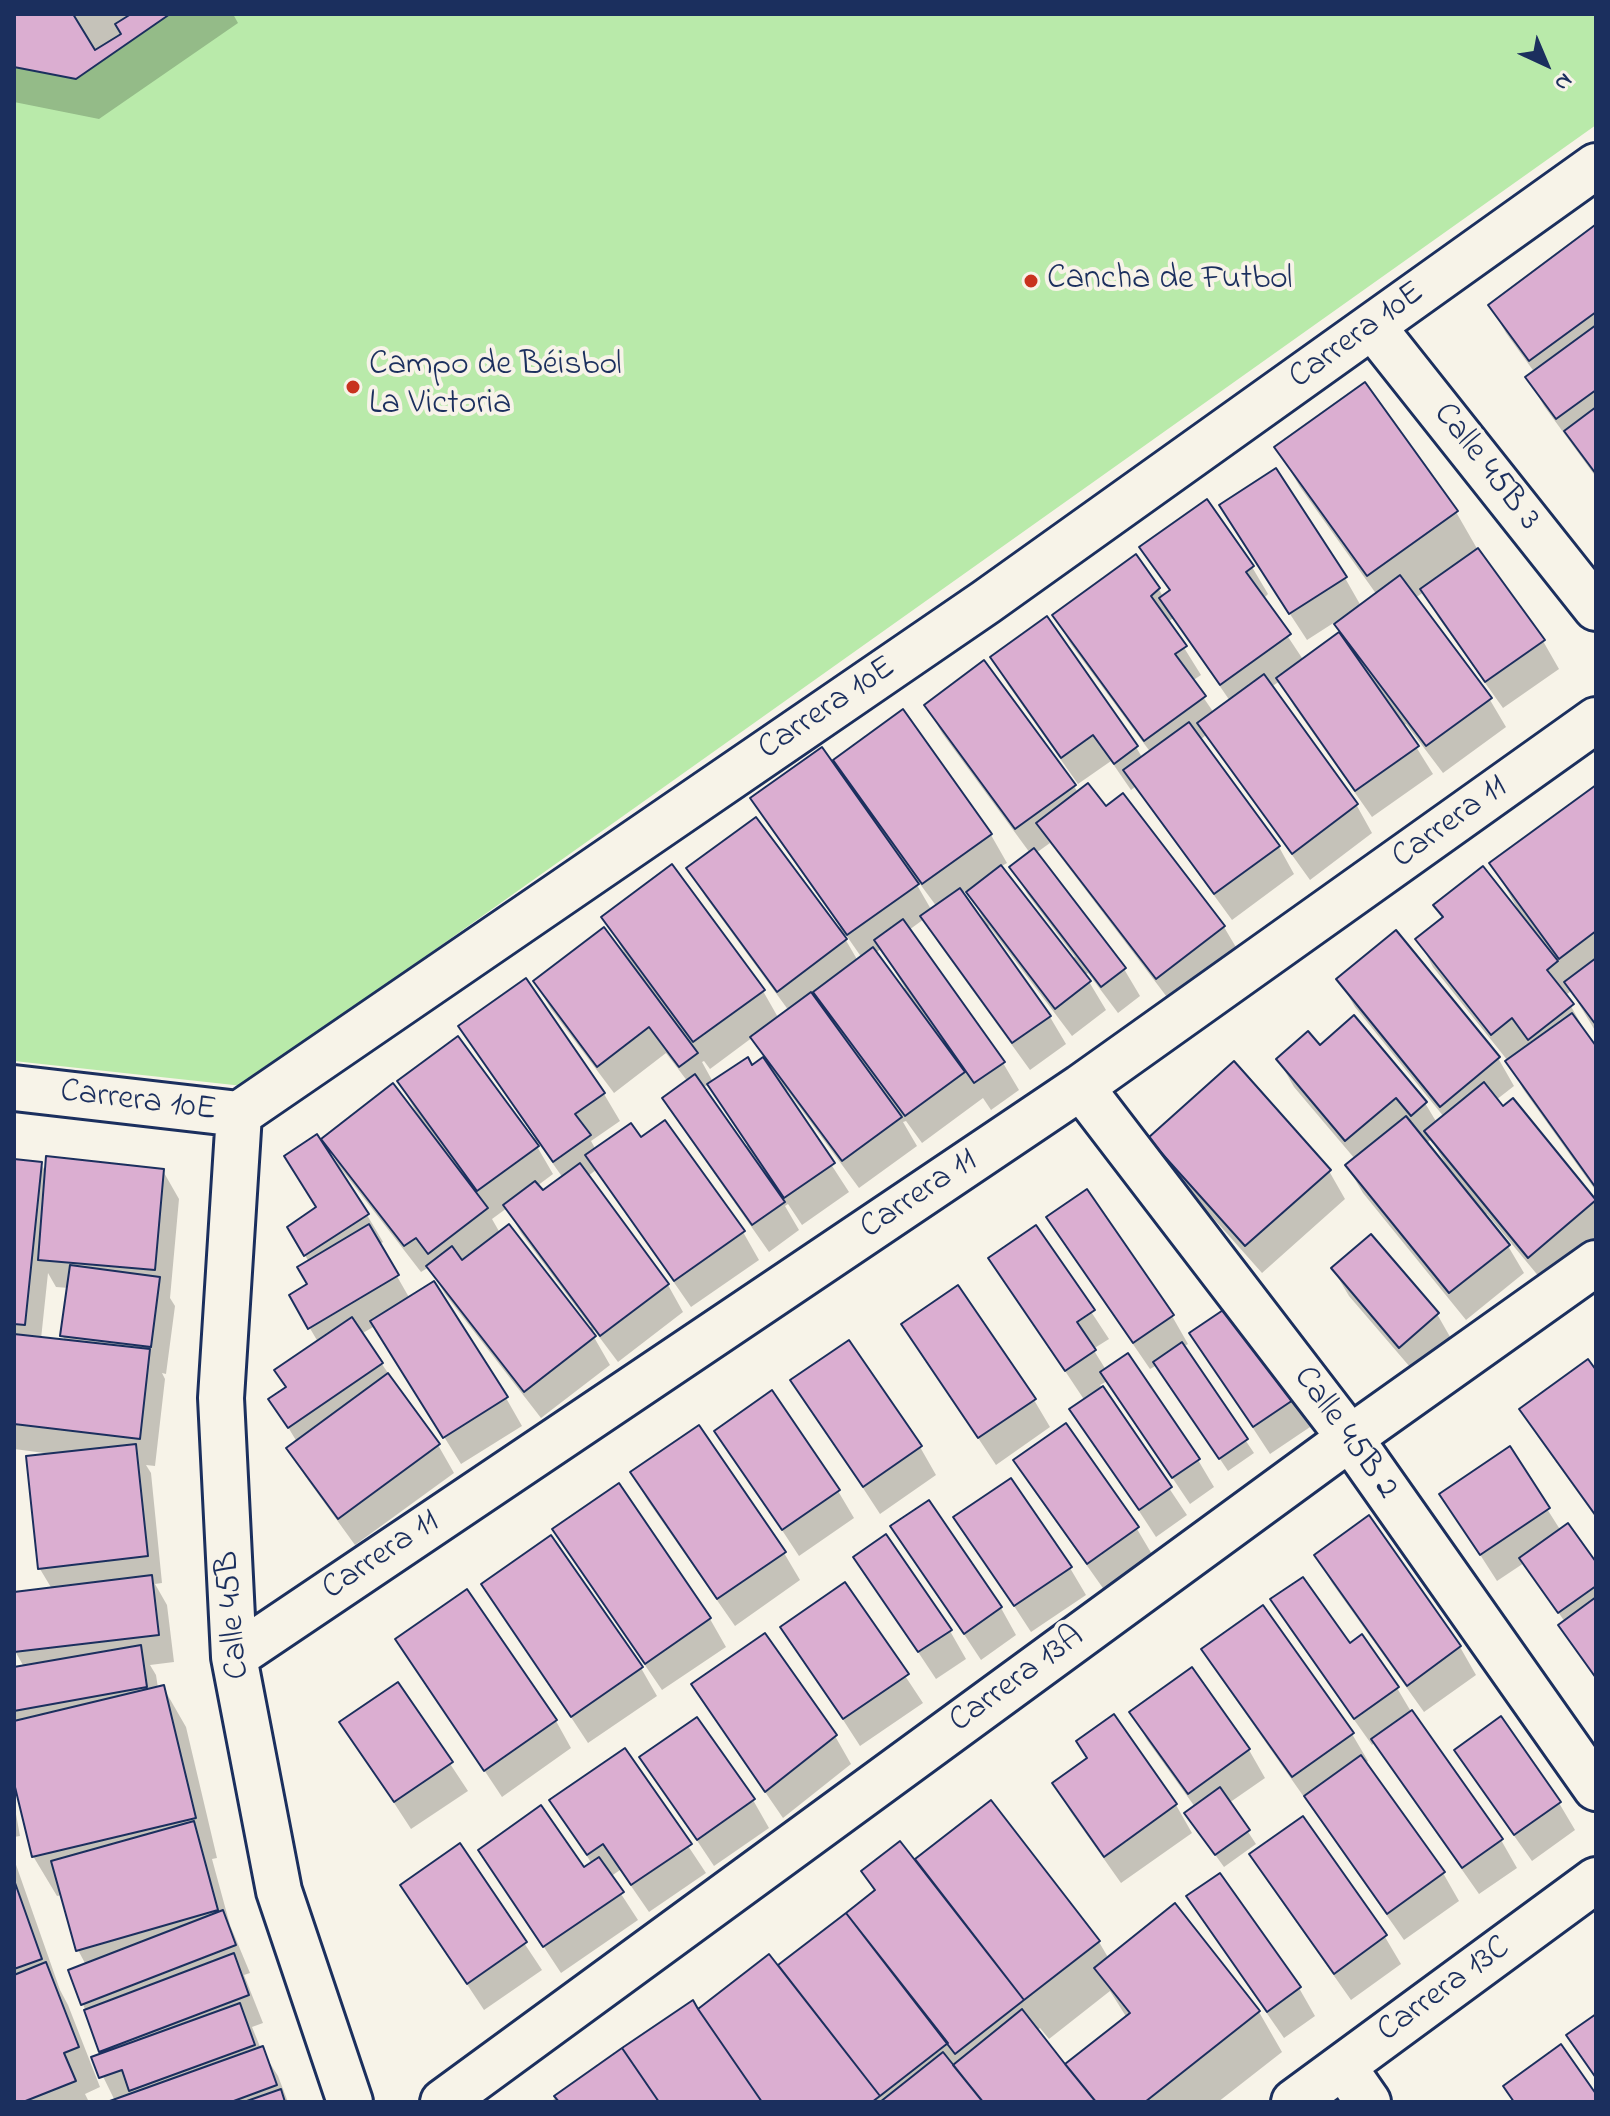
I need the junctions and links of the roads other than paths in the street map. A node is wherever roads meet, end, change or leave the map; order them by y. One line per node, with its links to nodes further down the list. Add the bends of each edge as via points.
1 (1596, 166): 2 (street, Carrera 10E)
2 (1373, 327): 3 (street, Calle 45B 3); 7 (street, Carrera 10E, via 986,602)
3 (1596, 608)
4 (1596, 720): 5 (street, Carrera 11)
5 (1081, 1087): 9 (street, Calle 45B 2); 10 (street, Carrera 11)
6 (14, 1088): 7 (street, Carrera 10E)
7 (239, 1114): 10 (street, Calle 45B, via 221,1398)
8 (1596, 1263): 9 (street, Carrera 13A)
9 (1350, 1438): 11 (street, Calle 45B 2); 15 (street, Carrera 13A)
10 (234, 1657): 14 (street, Calle 45B, via 279,1891)
11 (1596, 1788)
12 (1596, 1880): 13 (street, Carrera 13C)
13 (1343, 2066): 16 (street, Carrera 13C); 17 (street)
14 (350, 2102)
15 (443, 2102)
16 (1294, 2102)
17 (1368, 2102)

